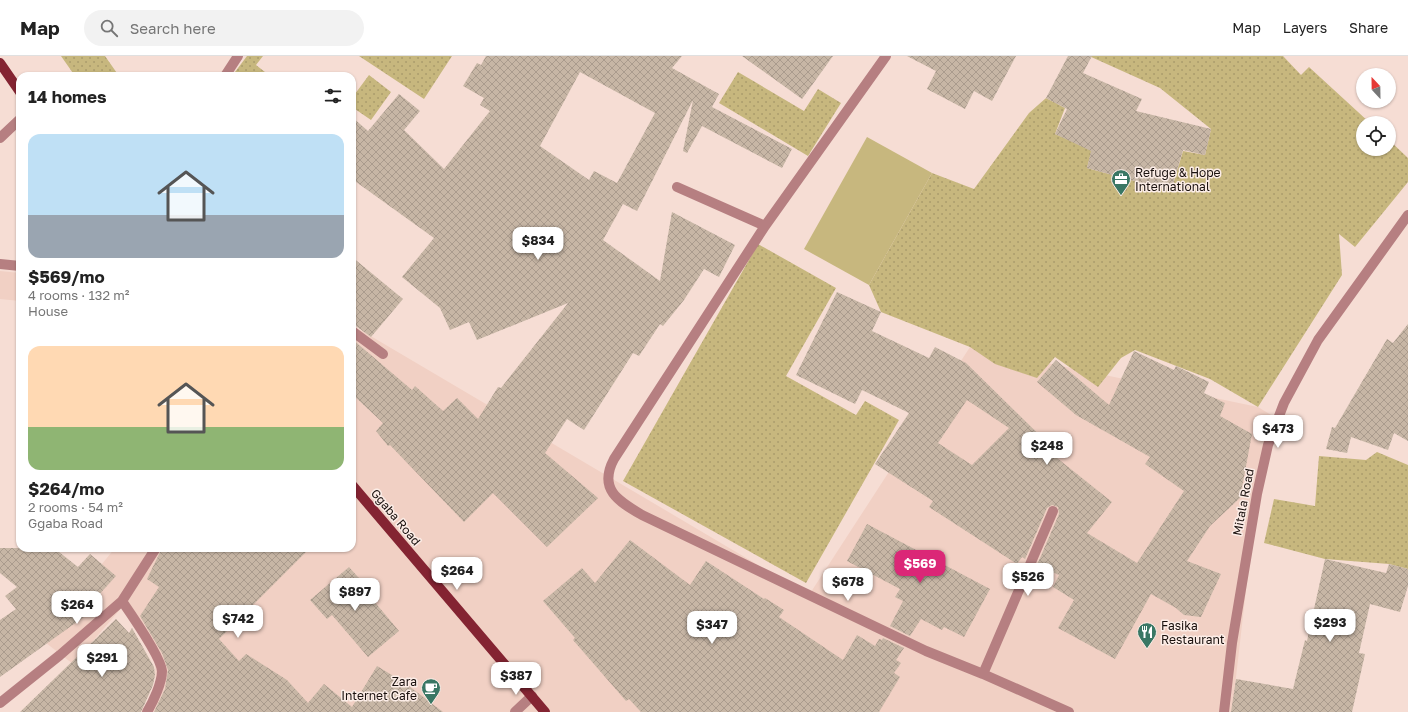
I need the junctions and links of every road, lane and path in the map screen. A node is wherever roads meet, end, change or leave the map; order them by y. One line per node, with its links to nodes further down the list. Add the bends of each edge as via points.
1 (238, 56): 4 (street)
2 (886, 56): 10 (street)
3 (0, 63): 5 (main road)
4 (228, 72)
5 (16, 86)
6 (16, 123): 7 (street)
7 (0, 138)
8 (678, 187): 10 (street)
9 (1408, 215): 26 (street, Mitala Road, via 1318,340 1284,403 1268,445 1257,494 1232,643)
10 (765, 226): 19 (street, via 608,470 609,487 621,502 642,515 891,635)
11 (0, 264): 12 (street)
12 (16, 266)
13 (356, 334): 14 (street)
14 (383, 354)
15 (356, 490): 20 (main road, Ggaba Road)
16 (1053, 511): 19 (street)
17 (153, 552): 18 (street)
18 (122, 601): 21 (street); 22 (street, via 156,656 162,671 156,697)
19 (983, 674): 25 (street)
20 (532, 696): 23 (street); 24 (main road, Ggaba Road)
21 (0, 703)
22 (147, 712)
23 (515, 712)
24 (545, 712)
25 (1069, 712)
26 (1224, 712)

